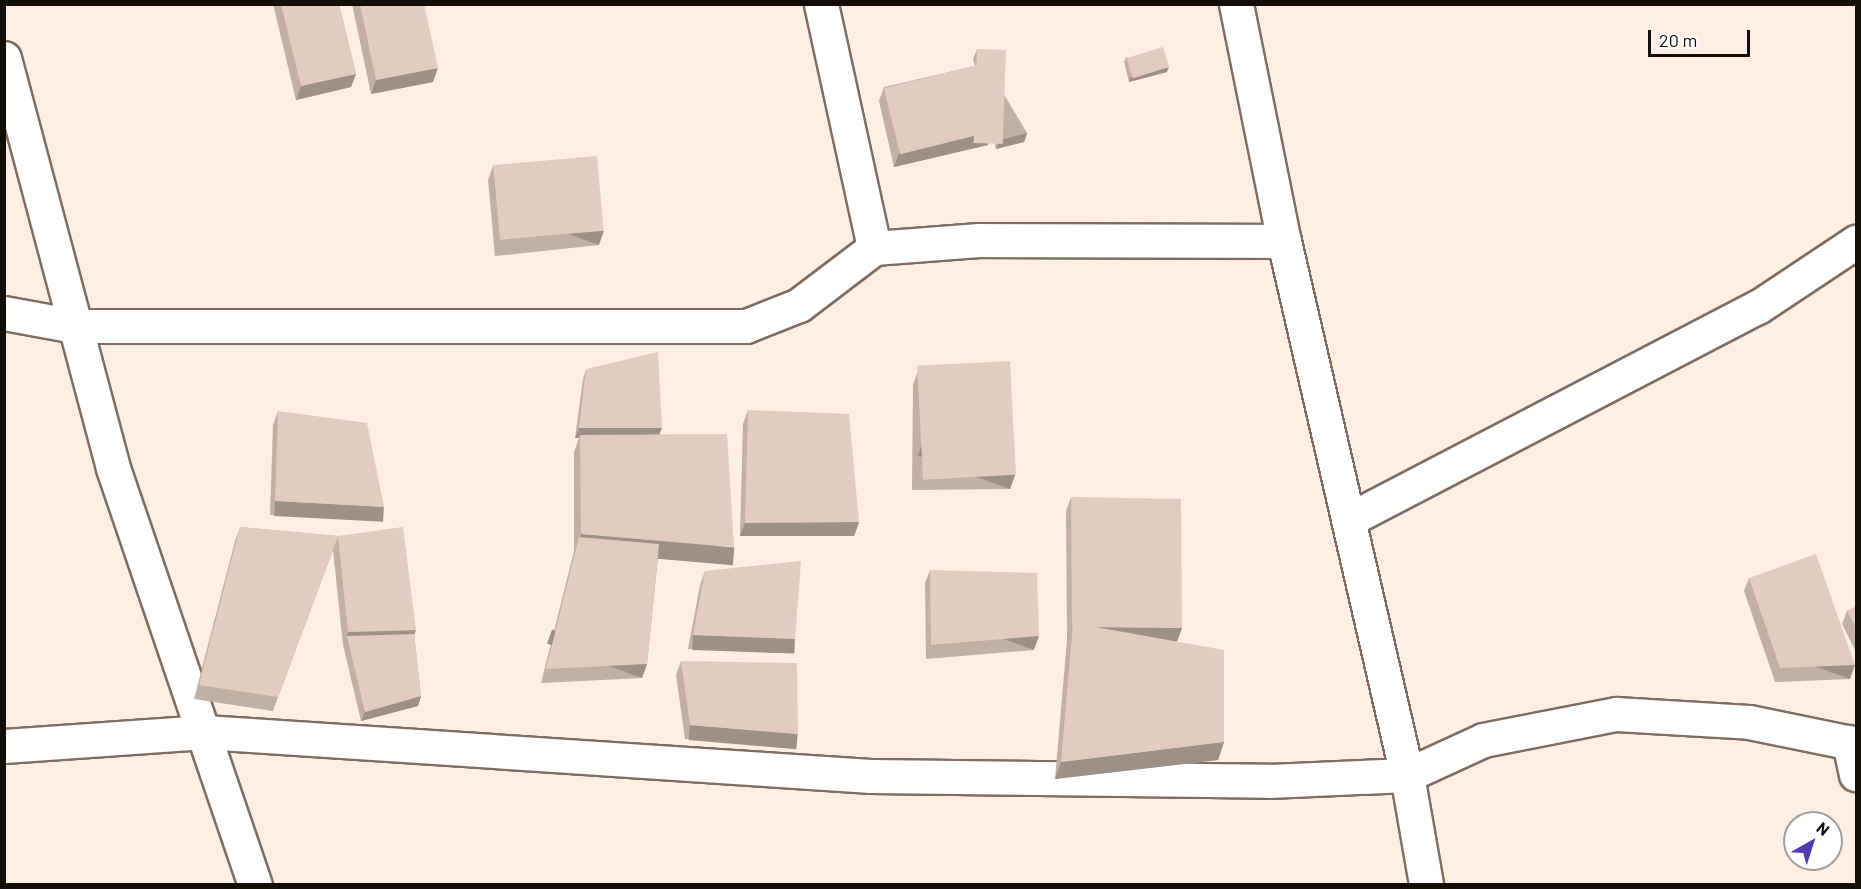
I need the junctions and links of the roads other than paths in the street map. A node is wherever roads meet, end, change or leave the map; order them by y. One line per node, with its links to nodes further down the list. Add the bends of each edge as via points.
1 (821, 4): 6 (street)
2 (1236, 4): 4 (street)
3 (4, 58): 8 (street)
4 (1284, 242): 6 (street, via 978,240); 9 (street)
5 (1857, 242): 9 (street, via 1758,307)
6 (874, 248): 8 (street, via 799,305 746,326)
7 (4, 313): 8 (street)
8 (75, 326): 10 (street, via 113,468)
9 (1350, 519): 14 (street)
10 (205, 732): 12 (street); 14 (street, via 871,776 1269,781); 15 (street)
11 (1853, 743): 13 (street); 14 (street, via 1749,722 1616,714 1483,740)
12 (4, 746)
13 (1857, 774)
14 (1407, 775): 16 (street)
15 (255, 885)
16 (1426, 885)

